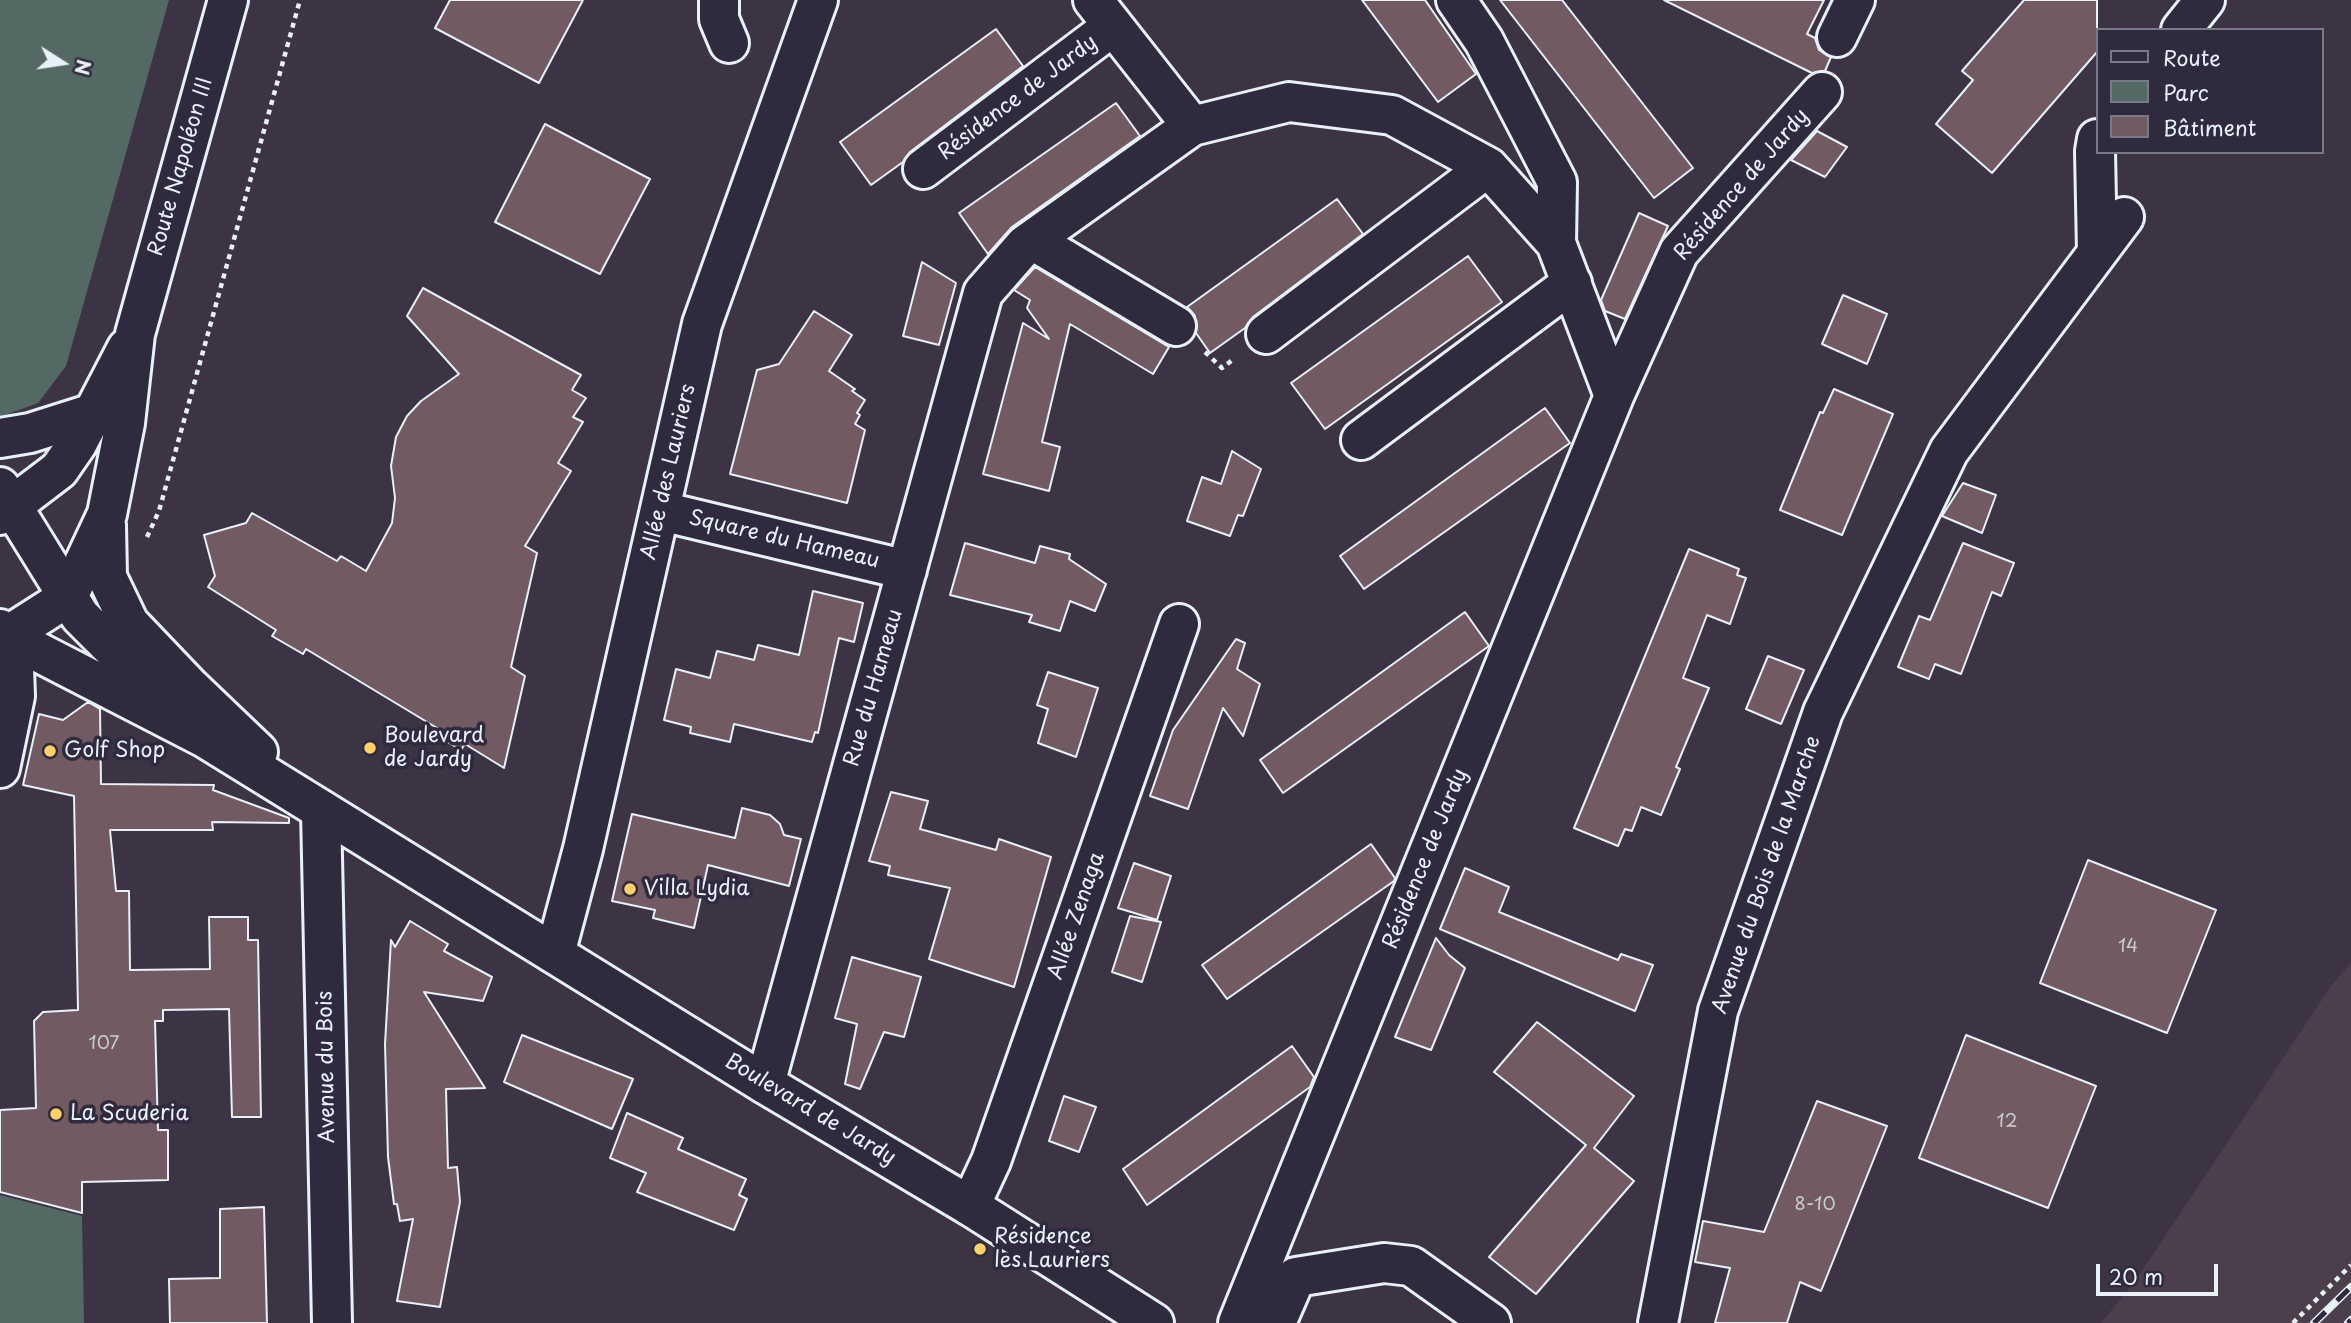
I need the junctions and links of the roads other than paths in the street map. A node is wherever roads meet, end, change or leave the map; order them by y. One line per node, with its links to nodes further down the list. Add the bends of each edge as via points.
1 (228, 0): 22 (main road, Route Napoléon III)
2 (719, 0): 10 (main road, via 719,19)
3 (818, 0): 29 (main road, Allée des Lauriers, via 702,324)
4 (1456, 0): 18 (main road, via 1484,41 1557,182)
5 (1855, 0): 9 (main road)
6 (2205, 0): 8 (main road)
7 (1103, 13): 12 (main road, Résidence de Jardy); 15 (main road, Résidence de Jardy)
8 (2182, 28)
9 (1837, 37)
10 (729, 43)
11 (1822, 92): 24 (main road, Résidence de Jardy, via 1679,252)
12 (1192, 126): 14 (main road, via 1289,102 1392,116); 17 (main road)
13 (2096, 145): 19 (main road)
14 (1488, 167): 18 (main road); 23 (main road)
15 (923, 169)
16 (2124, 216): 19 (main road, Avenue du Bois de la Marche)
17 (1032, 240): 21 (main road); 31 (main road, Rue du Hameau, via 983,293)
18 (1556, 243): 20 (main road)
19 (2097, 252): 46 (main road, Avenue du Bois de la Marche, via 1949,451 1823,712 1718,1011)
20 (1572, 283): 24 (main road); 27 (main road)
21 (1175, 326)
22 (135, 334): 25 (main road, Route Napoléon III); 30 (main road, Route Napoléon III, via 125,423)
23 (1266, 334)
24 (1615, 396): 41 (main road, Résidence de Jardy)
25 (90, 414): 26 (main road); 28 (main road, Route Napoléon III, via 59,470)
26 (0, 438)
27 (1361, 440)
28 (4, 503): 32 (main road, Boulevard de Jardy)
29 (661, 511): 31 (main road, Square du Hameau); 38 (main road, Allée des Lauriers)
30 (107, 514): 32 (main road, Route Napoléon III); 37 (main road, Boulevard de Jardy, via 107,577 116,601 144,640)
31 (907, 569): 39 (main road, Rue du Hameau)
32 (68, 597): 34 (main road); 35 (main road, Boulevard de Jardy, via 80,616 132,670)
33 (1179, 624): 40 (main road, Allée Zenaga, via 996,1147)
34 (2, 634): 35 (main road, Boulevard de Jardy); 36 (main road, via 14,668 15,696)
35 (205, 738): 37 (main road, Boulevard de Jardy)
36 (0, 768)
37 (321, 810): 38 (main road, Boulevard de Jardy); 42 (main road, Avenue du Bois)
38 (555, 954): 39 (main road, Boulevard de Jardy)
39 (765, 1084): 40 (main road, Boulevard de Jardy)
40 (970, 1206): 43 (main road, Boulevard de Jardy)
41 (1247, 1322)
42 (332, 1323)
43 (1154, 1323)
44 (1276, 1323): 45 (main road, via 1296,1277 1384,1263 1411,1266)
45 (1491, 1323)
46 (1658, 1323)

